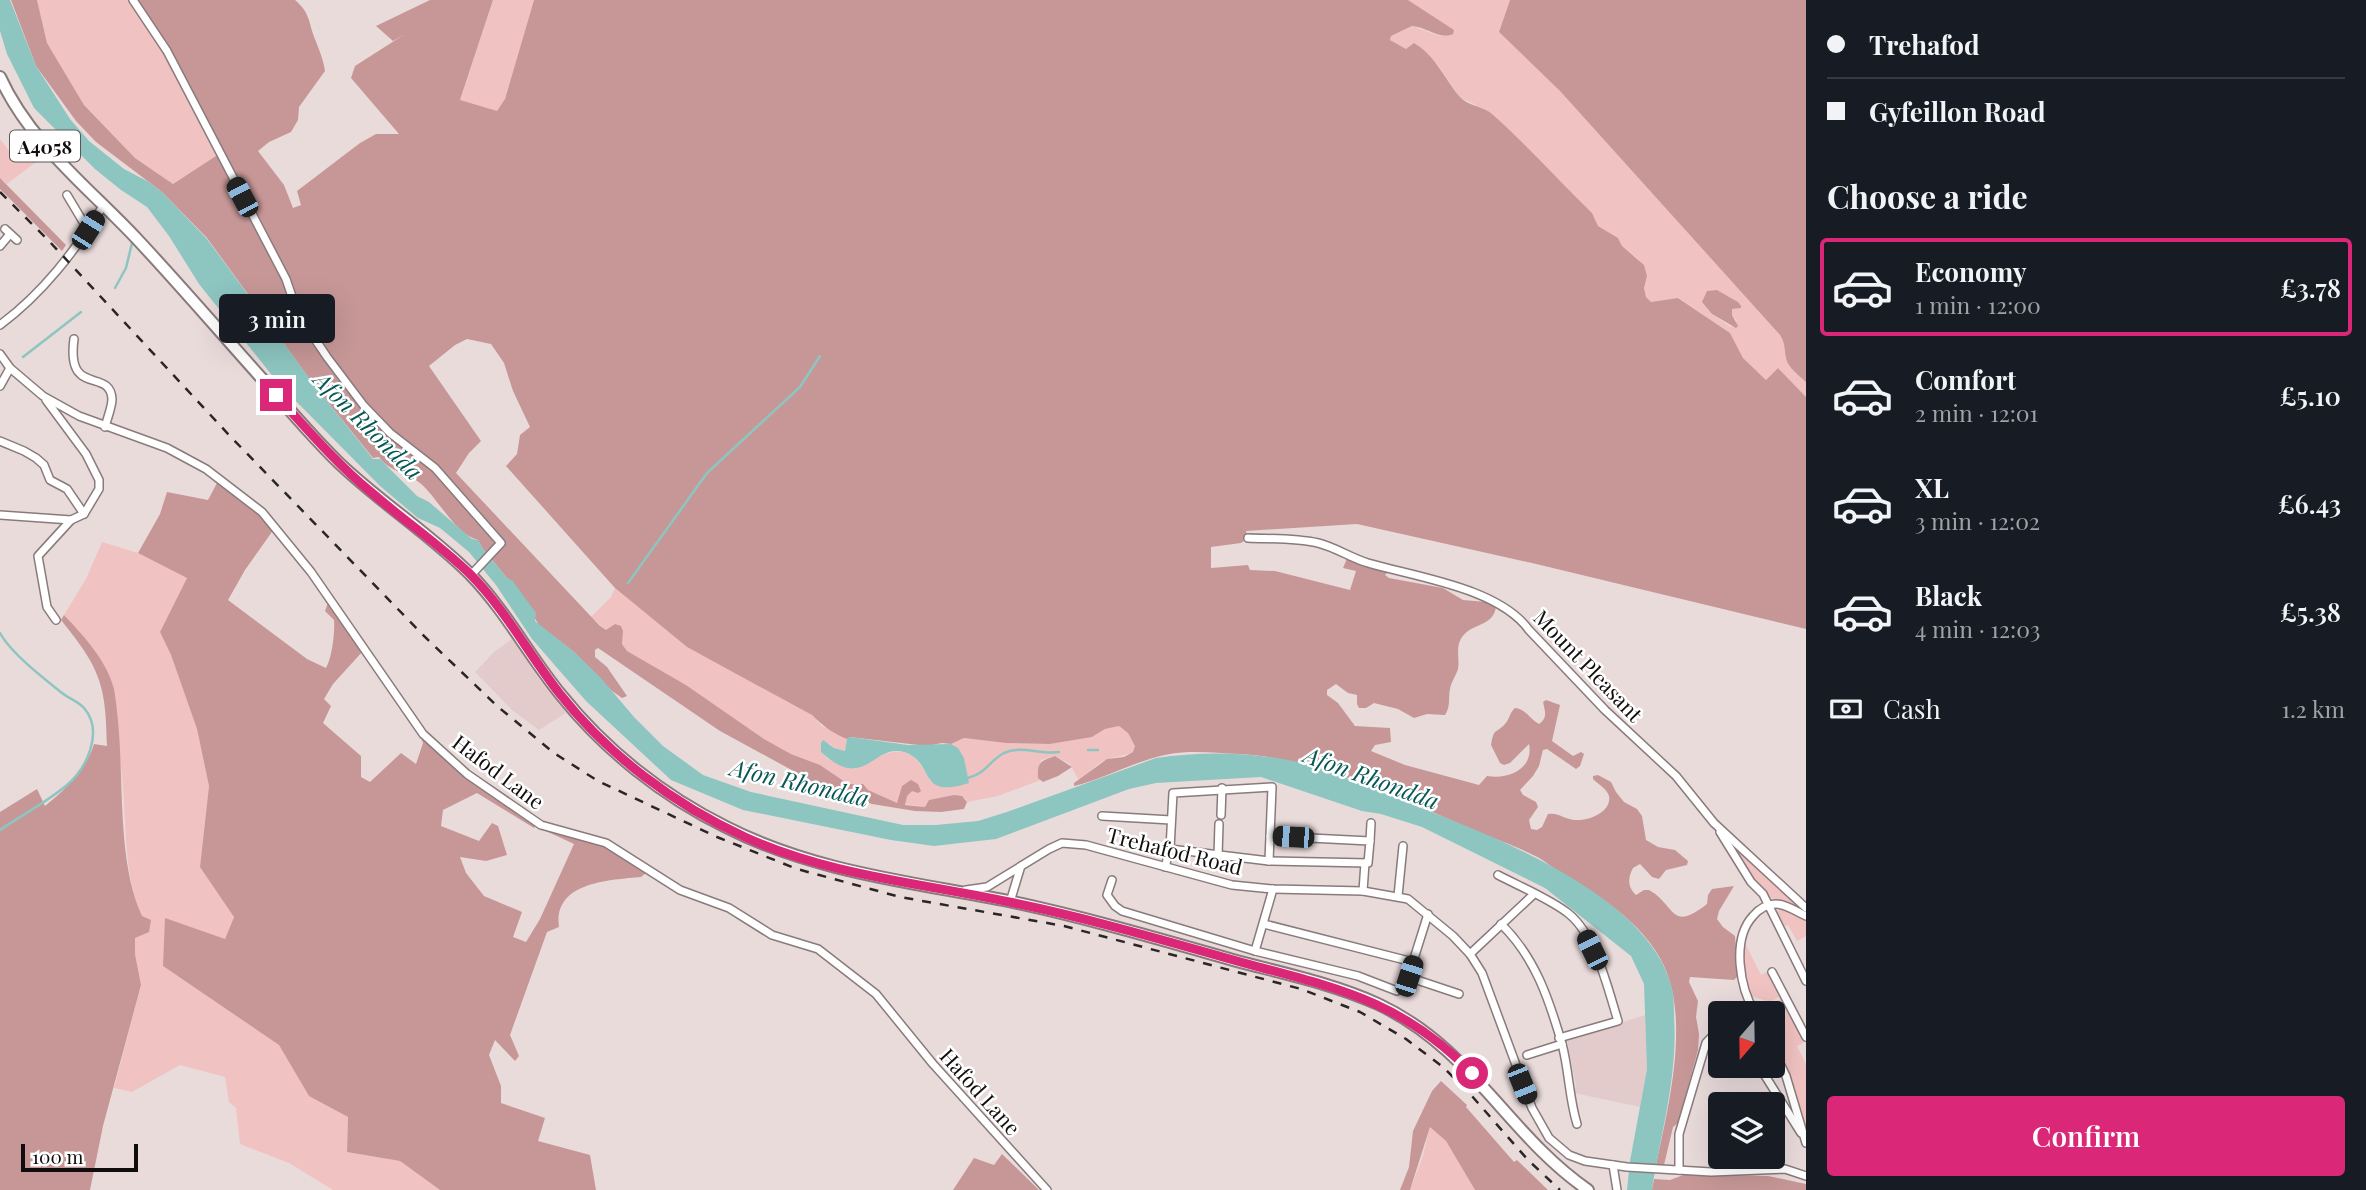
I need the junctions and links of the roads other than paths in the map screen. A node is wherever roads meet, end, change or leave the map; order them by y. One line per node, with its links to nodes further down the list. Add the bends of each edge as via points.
1 (133, 0): 20 (street, via 167,51 286,279 298,314 364,406 435,468 501,542)
2 (0, 78): 4 (main road, A4058, via 31,130)
3 (67, 195): 5 (street)
4 (103, 206): 5 (street); 20 (main road, A4058, via 336,460)
5 (88, 230): 8 (street, via 42,288)
6 (11, 234): 7 (street)
7 (0, 246)
8 (0, 325)
9 (74, 339): 14 (street, via 74,370 102,383 112,398)
10 (0, 354): 11 (street, Hafod Lane)
11 (10, 368): 12 (street); 13 (street, Hafod Lane)
12 (0, 386)
13 (43, 397): 14 (street, Hafod Lane); 16 (street, via 86,454 99,480 99,489)
14 (106, 427): 71 (street, Hafod Lane, via 206,469 262,512 311,572 423,734 467,774 541,825 606,843 680,890 729,908 772,935 818,949 876,994)
15 (0, 441): 16 (street, via 36,458 50,480 67,489)
16 (84, 514): 18 (street)
17 (0, 515): 18 (street)
18 (71, 520): 21 (street, via 38,556 47,607)
19 (1248, 538): 27 (street, Mount Pleasant, via 1318,543 1367,563 1463,589 1504,607 1676,776)
20 (475, 571): 42 (main road, A4058, via 559,694 633,767 670,795 720,825 779,850 853,872)
21 (56, 620)
22 (1222, 789): 23 (street); 25 (street, via 1172,793); 29 (street, via 1272,787)
23 (1221, 814)
24 (1102, 817): 25 (street)
25 (1171, 820): 32 (street)
26 (1371, 823): 30 (street)
27 (1714, 823): 46 (street); 47 (street, Mount Pleasant)
28 (1219, 824): 33 (street)
29 (1270, 836): 30 (street); 34 (street)
30 (1370, 841): 35 (street)
31 (1403, 846): 44 (street)
32 (1170, 849): 33 (street); 36 (street)
33 (1217, 856): 34 (street)
34 (1269, 861): 35 (street)
35 (1367, 863): 41 (street)
36 (1166, 867): 37 (street, Trehafod Road, via 1096,847 1062,844); 40 (street, Trehafod Road, via 1220,882)
37 (1020, 868): 42 (street, Trehafod Road, via 987,887); 45 (street)
38 (1498, 875): 43 (street)
39 (1112, 880): 52 (street, via 1107,895 1122,911)
40 (1273, 888): 41 (street, Trehafod Road); 50 (street)
41 (1363, 891): 44 (street, Trehafod Road)
42 (957, 892): 45 (main road, A4058)
43 (1534, 894): 51 (street); 61 (street, via 1567,912 1583,931 1618,1021)
44 (1398, 896): 48 (street, Trehafod Road)
45 (1010, 902): 72 (main road, A4058, via 1325,985 1382,1006 1456,1057 1550,1159)
46 (1770, 905): 49 (street, via 1779,904); 57 (street); 59 (street, via 1754,915 1740,938 1743,986)
47 (1806, 908)
48 (1429, 914): 53 (street, Trehafod Road); 54 (street)
49 (1806, 916)
50 (1264, 923): 52 (street); 54 (street)
51 (1501, 924): 53 (street); 61 (street, via 1533,964)
52 (1255, 951): 56 (street, via 1358,976 1397,991)
53 (1470, 954): 68 (street, Trehafod Road, via 1492,996 1532,1108 1549,1138 1569,1155)
54 (1413, 962): 56 (street)
55 (1772, 972): 60 (street)
56 (1409, 976): 58 (street)
57 (1806, 981)
58 (1459, 993)
59 (1750, 1001)
60 (1806, 1037)
61 (1560, 1041): 63 (street); 66 (street)
62 (1708, 1041): 69 (street, via 1679,1134)
63 (1527, 1055)
64 (1785, 1074): 67 (street)
65 (1766, 1078): 67 (street)
66 (1577, 1124)
67 (1805, 1141)
68 (1613, 1165): 69 (street, Trehafod Road); 73 (street)
69 (1679, 1170): 70 (street, Trehafod Road, via 1785,1169)
70 (1806, 1176)
71 (1047, 1190)
72 (1588, 1190)
73 (1617, 1190)

